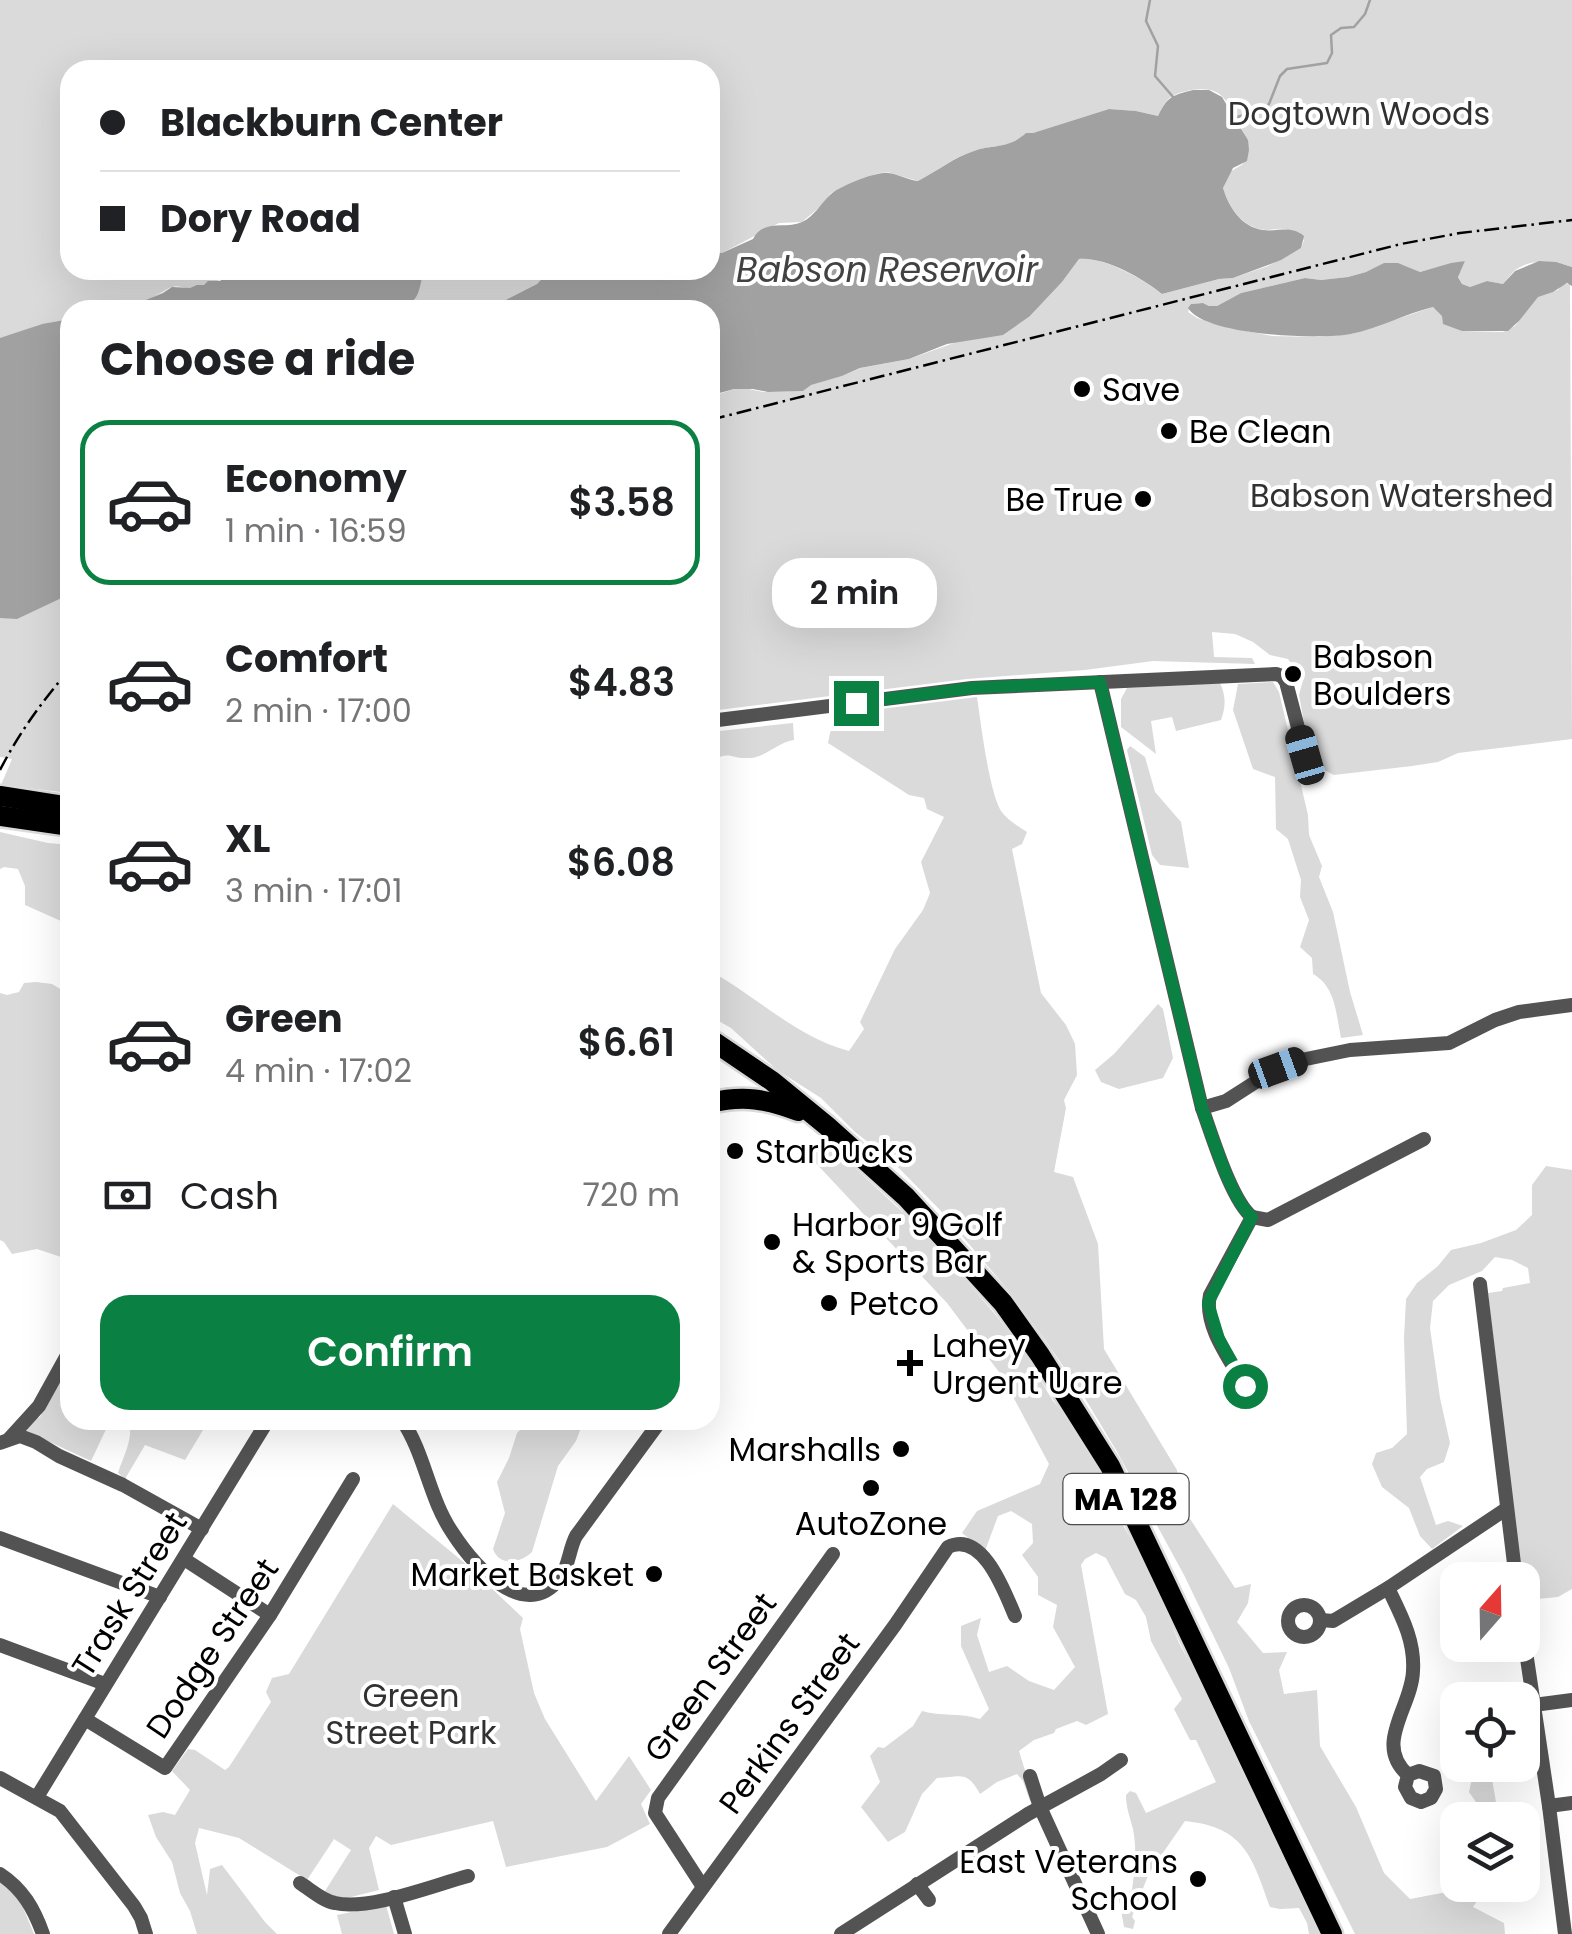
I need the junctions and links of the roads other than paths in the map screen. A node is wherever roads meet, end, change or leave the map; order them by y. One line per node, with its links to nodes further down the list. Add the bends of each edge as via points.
1 (1100, 682): 2 (street, via 972,688); 3 (street, via 1282,676); 11 (street)
2 (720, 720)
3 (1311, 777)
4 (0, 796): 5 (highway)
5 (60, 805)
6 (0, 816): 7 (highway)
7 (60, 825)
8 (1572, 1005): 11 (street, via 1519,1012 1449,1043 1301,1060)
9 (720, 1045): 12 (highway, MA 128)
10 (720, 1102): 12 (highway, via 774,1102)
11 (1202, 1108): 14 (street)
12 (827, 1126): 62 (highway, MA 128, via 906,1197 1003,1303 1110,1466)
13 (1424, 1139): 14 (street, via 1268,1220)
14 (1252, 1217): 17 (street, via 1208,1303)
15 (1480, 1284): 23 (street)
16 (60, 1368): 21 (street, via 38,1406)
17 (1245, 1386)
18 (262, 1430): 24 (street, Trask Street)
19 (407, 1430): 20 (street, via 451,1532 491,1578 523,1595 561,1577 576,1536)
20 (654, 1430)
21 (4, 1441): 24 (street, via 20,1436 36,1442)
22 (352, 1479): 31 (street, Dodge Street)
23 (1506, 1508): 28 (street); 29 (street)
24 (202, 1529): 27 (street, Trask Street)
25 (0, 1538): 30 (street)
26 (833, 1554): 52 (street, Green Street, via 658,1798 655,1813)
27 (184, 1559): 30 (street, Trask Street); 31 (street)
28 (1514, 1562)
29 (1388, 1588): 33 (street, via 1333,1621); 42 (street, via 1412,1647 1412,1686 1393,1745)
30 (160, 1597): 35 (street, Trask Street)
31 (270, 1615): 38 (street, Dodge Street, via 165,1768)
32 (1014, 1616): 52 (street, Perkins Street, via 991,1564 963,1544 948,1547)
33 (1321, 1620)
34 (0, 1645): 35 (street)
35 (105, 1684): 38 (street, Trask Street)
36 (1572, 1700): 37 (street)
37 (1540, 1704)
38 (85, 1719): 44 (street, Trask Street)
39 (1540, 1745): 46 (street)
40 (1121, 1760): 47 (street)
41 (1030, 1776): 47 (street)
42 (1408, 1776)
43 (0, 1778): 44 (street)
44 (37, 1797): 57 (street, via 71,1822 134,1906)
45 (1572, 1803): 46 (street)
46 (1549, 1806): 55 (street)
47 (1040, 1807): 51 (street); 61 (street)
48 (0, 1874): 56 (street, via 30,1903)
49 (468, 1876): 53 (street)
50 (300, 1883): 53 (street, via 337,1904)
51 (917, 1884): 54 (street); 60 (street)
52 (704, 1887): 59 (street, Perkins Street)
53 (394, 1897): 58 (street)
54 (928, 1900)
55 (1566, 1904): 63 (street)
56 (43, 1934)
57 (146, 1934)
58 (405, 1934)
59 (669, 1934)
60 (840, 1934)
61 (1098, 1934)
62 (1332, 1934)
63 (1564, 1934)

